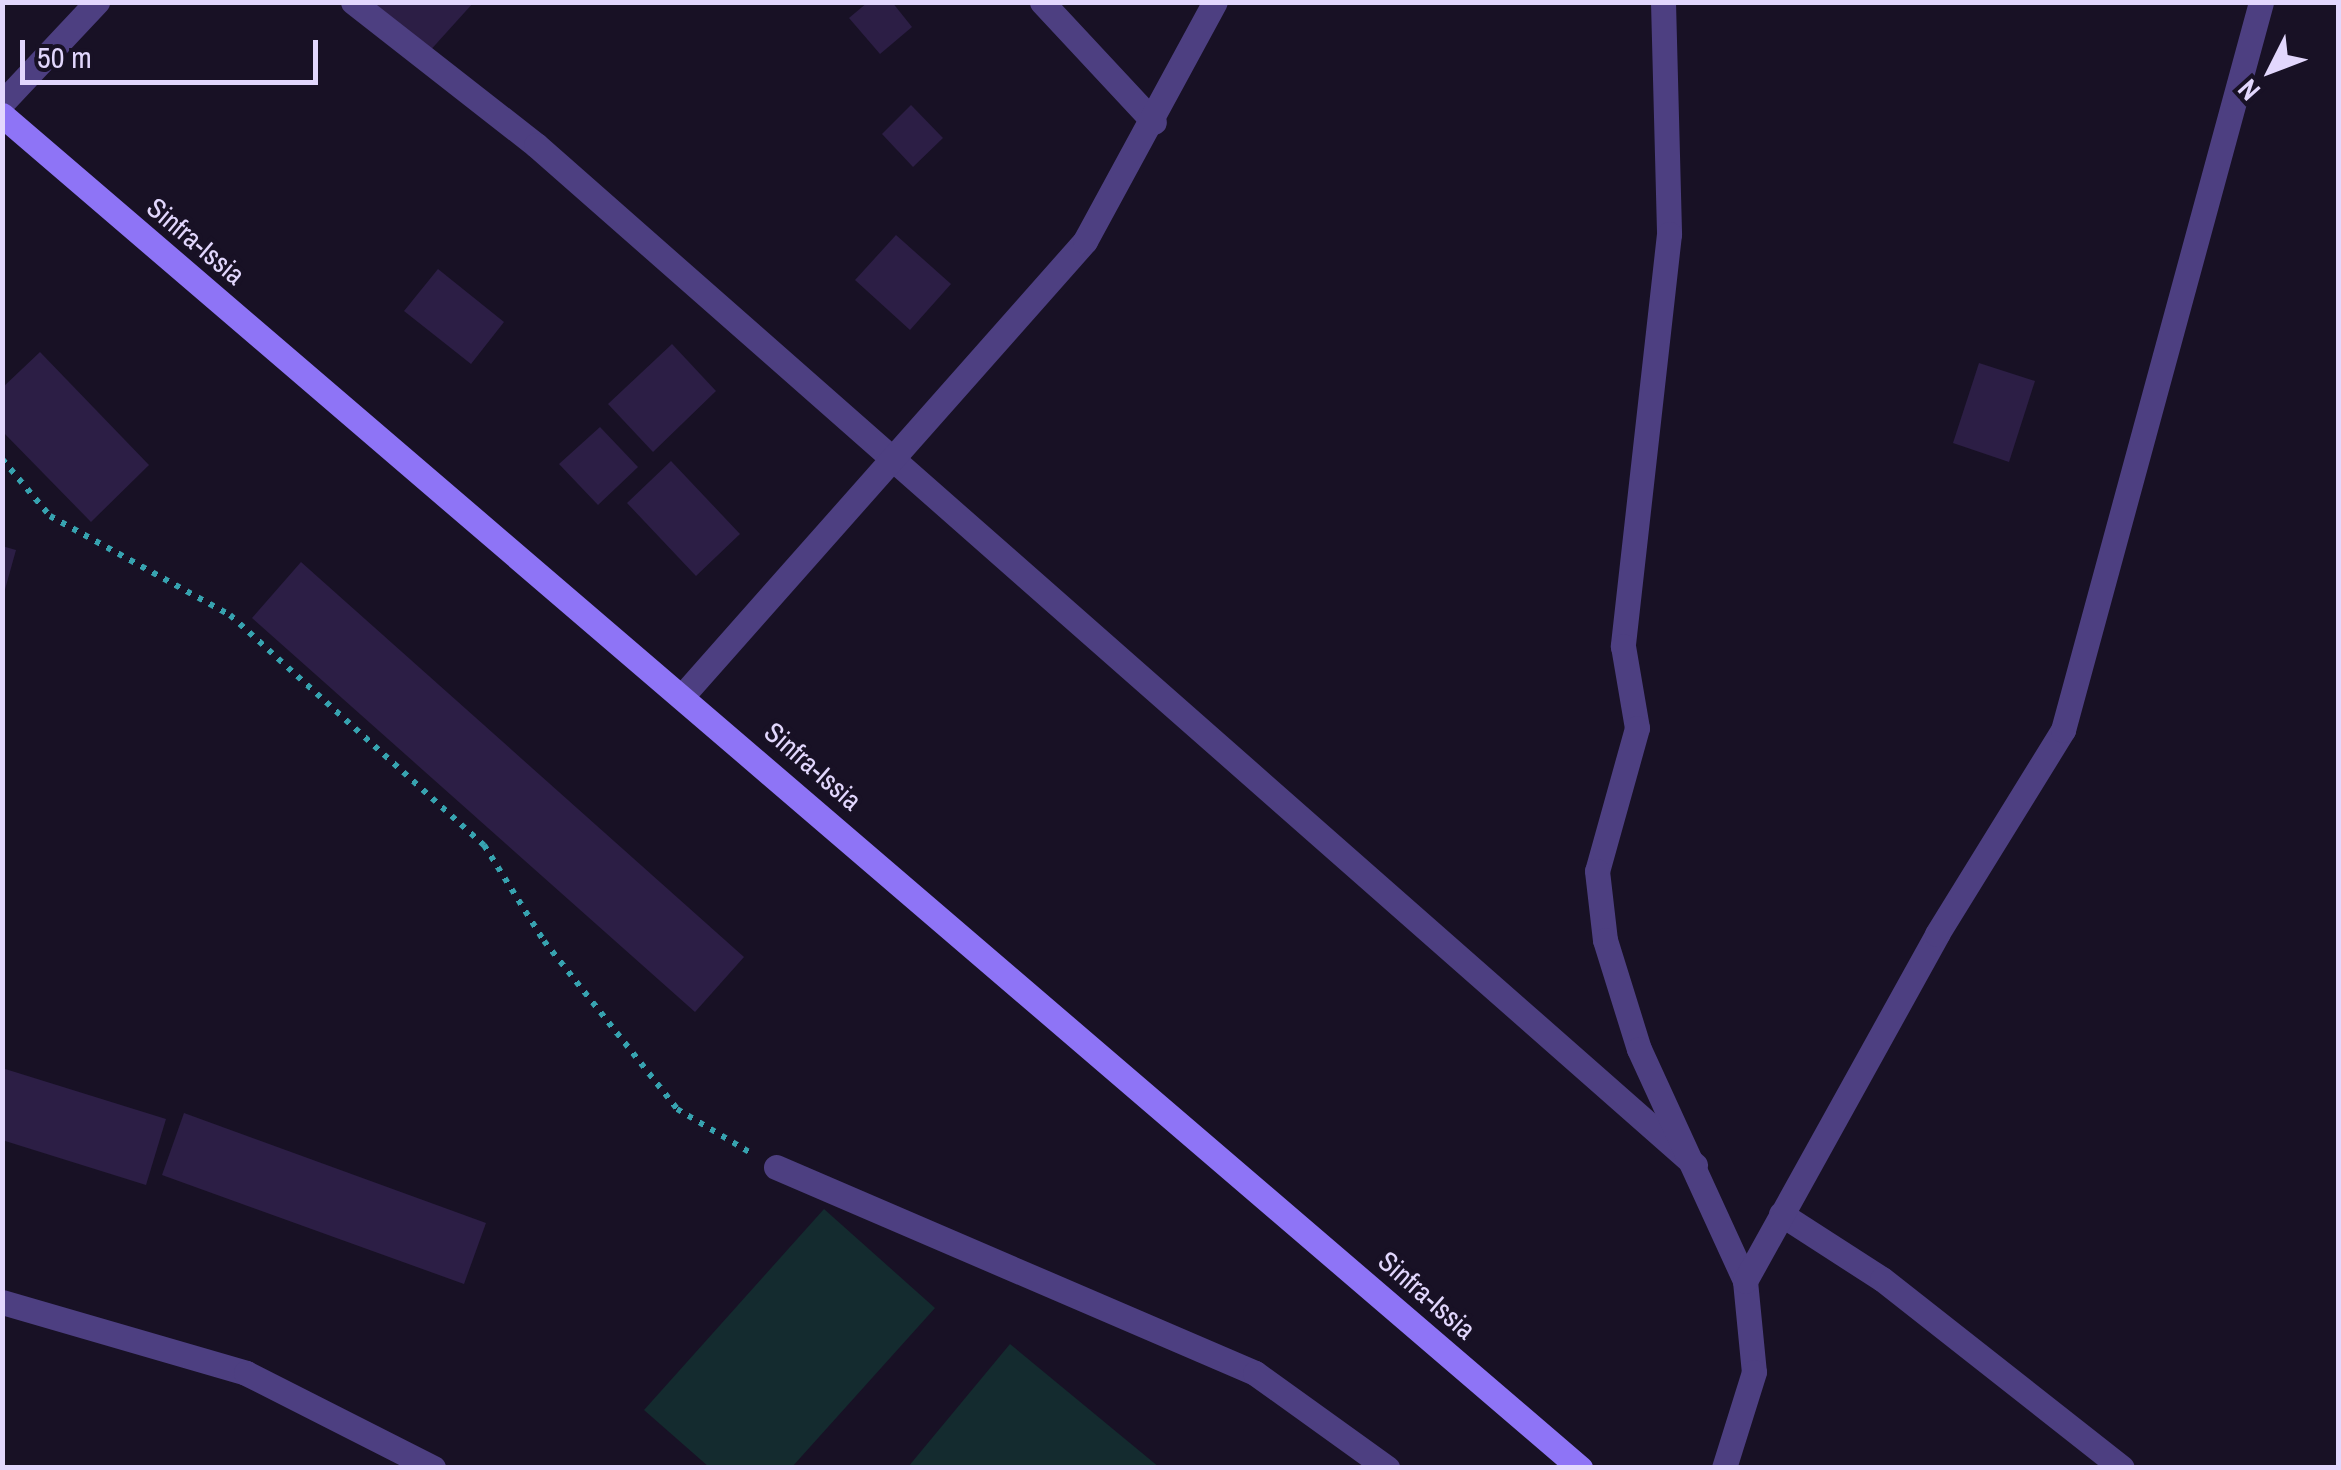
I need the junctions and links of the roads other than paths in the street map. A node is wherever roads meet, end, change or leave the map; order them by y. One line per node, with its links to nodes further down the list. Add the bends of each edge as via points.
1 (97, 2): 7 (street)
2 (353, 2): 10 (street, via 536,145)
3 (1042, 2): 9 (street)
4 (1216, 2): 9 (street)
5 (1663, 2): 12 (street, via 1668,234 1623,646 1637,728 1598,871 1620,996)
6 (2260, 2): 14 (street, via 2063,730)
7 (2, 103)
8 (2, 116): 11 (main road, Sinfra-Issia)
9 (1154, 122): 10 (street, via 1085,241)
10 (892, 456): 11 (street); 12 (street)
11 (684, 694): 19 (main road, Sinfra-Issia)
12 (1695, 1165): 15 (street)
13 (776, 1168): 18 (street, via 1255,1373)
14 (1781, 1214): 15 (street); 21 (street, via 1882,1279)
15 (1745, 1281): 20 (street, via 1754,1372)
16 (2, 1302): 17 (street, via 246,1373)
17 (420, 1465)
18 (1387, 1468)
19 (1580, 1468)
20 (1724, 1468)
21 (2122, 1468)

